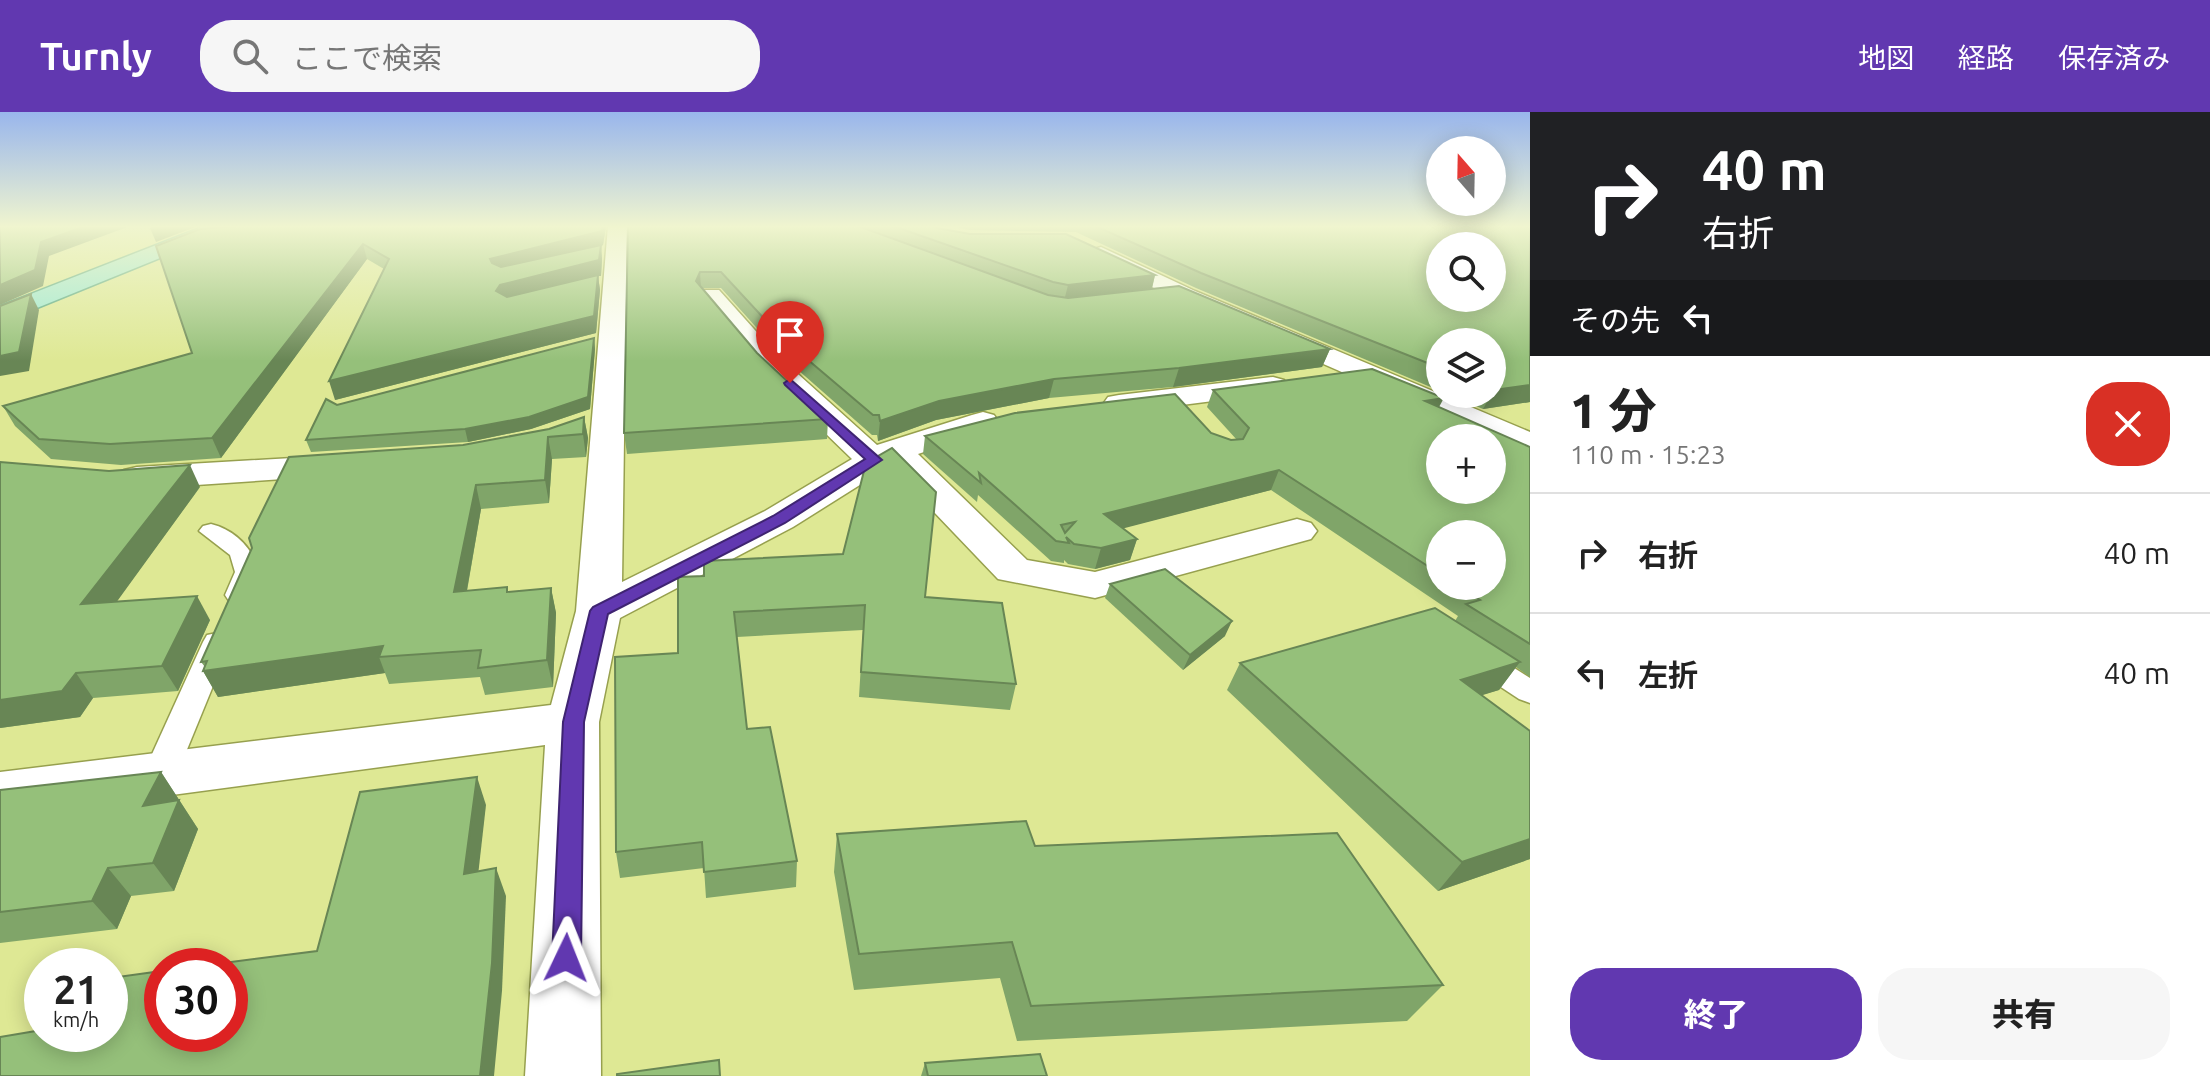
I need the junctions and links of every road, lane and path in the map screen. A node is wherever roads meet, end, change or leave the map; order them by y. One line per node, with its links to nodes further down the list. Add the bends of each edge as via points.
1 (65, 271): 5 (main road)
2 (99, 271): 9 (main road)
3 (609, 271): 21 (street, via 594,421)
4 (1135, 271): 6 (street)
5 (0, 292)
6 (1183, 294): 8 (lane); 10 (street)
7 (711, 295): 16 (street, via 769,363)
8 (1153, 297)
9 (0, 315)
10 (1366, 374): 11 (street); 15 (street)
11 (1178, 398): 12 (street); 14 (street)
12 (1081, 407)
13 (1020, 414): 16 (street, via 949,430)
14 (1205, 428)
15 (1530, 444)
16 (884, 455): 20 (street, via 1013,570 1095,585); 21 (street, via 779,519)
17 (376, 463): 18 (street)
18 (108, 478)
19 (211, 531): 25 (lane, via 241,552 248,572)
20 (1297, 531)
21 (599, 611): 24 (street)
22 (1453, 642): 23 (lane)
23 (1530, 692)
24 (573, 722): 25 (street); 27 (street)
25 (160, 774): 26 (street)
26 (0, 795)
27 (563, 1076)

